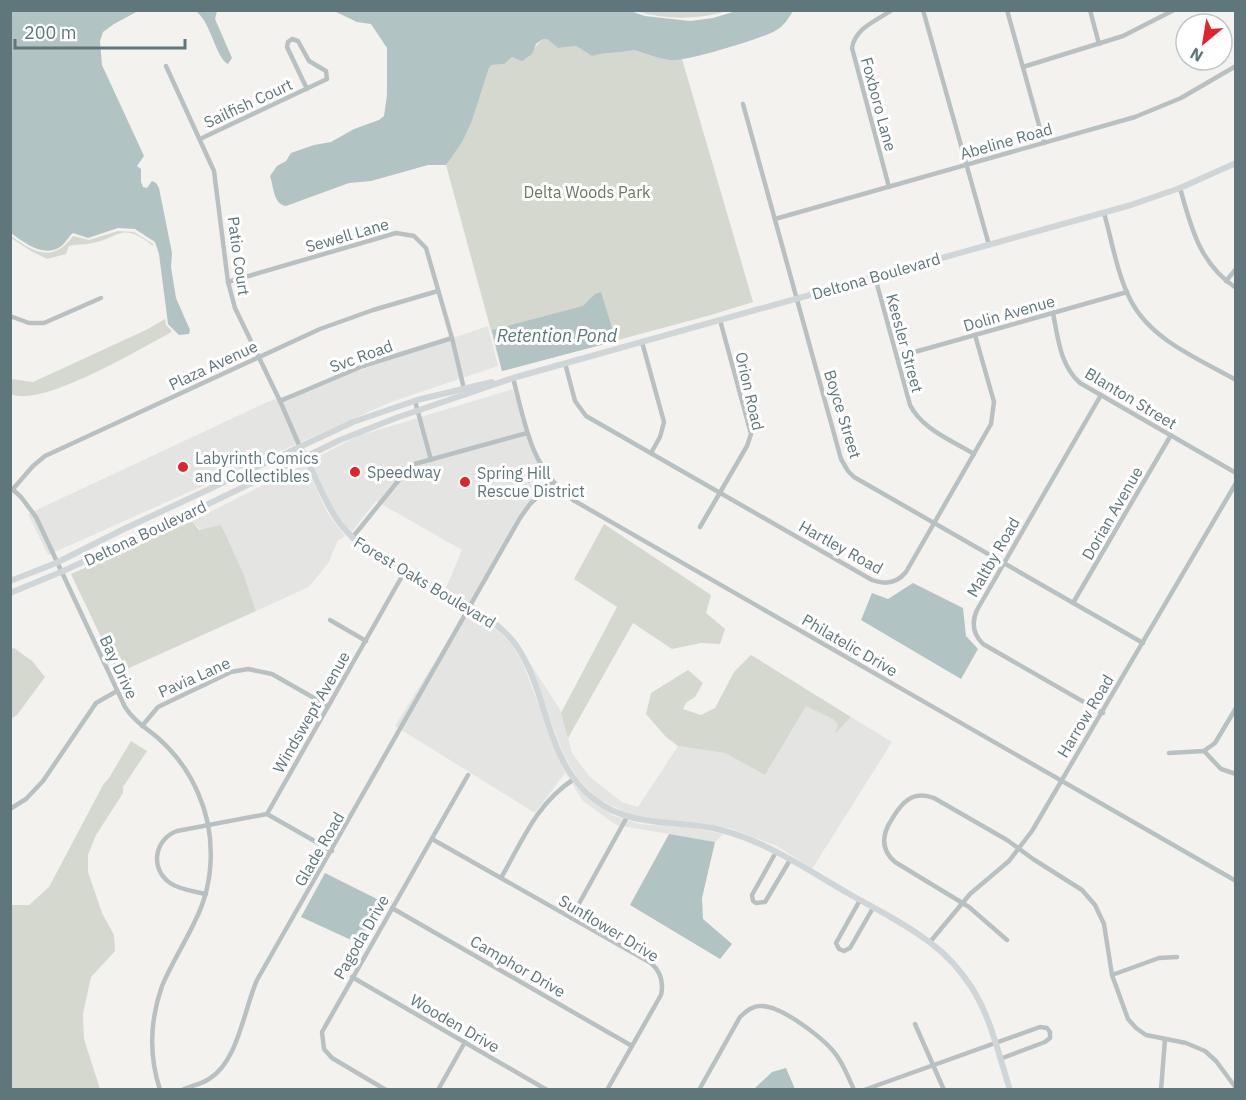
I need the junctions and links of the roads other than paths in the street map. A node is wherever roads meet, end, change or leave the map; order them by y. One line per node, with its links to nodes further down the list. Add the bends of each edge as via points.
1 (892, 10): 16 (street, Foxboro Lane, via 862,30 852,48)
2 (923, 10): 15 (street)
3 (1007, 10): 9 (street)
4 (1090, 10): 6 (street)
5 (1174, 10): 6 (street)
6 (1099, 44): 9 (street)
7 (166, 66): 12 (street, Patio Court)
8 (1236, 66): 13 (street, Abeline Road, via 1157,109)
9 (1023, 67): 13 (street)
10 (307, 89): 10 (street, Sailfish Court, via 325,82 328,75 309,61 298,41 292,39 287,47); 12 (street, Sailfish Court)
11 (743, 104): 19 (street, Boyce Street)
12 (200, 139): 24 (street, Patio Court, via 217,183)
13 (1044, 143): 15 (street, Abeline Road)
14 (1236, 163): 17 (main road, Deltona Boulevard)
15 (967, 165): 16 (street, Abeline Road); 20 (street)
16 (890, 186): 19 (street, Abeline Road)
17 (1180, 188): 18 (main road, Deltona Boulevard); 23 (street, via 1197,244)
18 (1104, 213): 20 (main road, Deltona Boulevard); 27 (street)
19 (775, 219): 29 (street, Boyce Street)
20 (989, 245): 22 (main road, Deltona Boulevard)
21 (1236, 269): 23 (street)
22 (875, 277): 29 (main road, Deltona Boulevard); 37 (street, Keesler Street)
23 (1226, 281): 25 (street)
24 (228, 282): 26 (street, Sewell Lane, via 402,232 424,244); 36 (street, Patio Court, via 235,308)
25 (1236, 288)
26 (438, 291): 34 (street, Sewell Lane); 36 (street, Plaza Avenue, via 348,318)
27 (1127, 292): 30 (street, Dolin Avenue); 40 (street, via 1138,313 1155,332)
28 (101, 298): 31 (street, via 44,323)
29 (797, 298): 32 (main road, Deltona Boulevard); 60 (street, Boyce Street, via 844,465 854,477)
30 (1053, 313): 33 (street, Dolin Avenue); 42 (street, Blanton Street, via 1069,371)
31 (10, 316)
32 (720, 320): 35 (main road, Deltona Boulevard); 57 (street, Orion Road, via 751,434)
33 (975, 335): 37 (street, Dolin Avenue); 50 (street, Hartley Road, via 994,408 991,424)
34 (452, 338): 41 (street, Sewell Lane); 43 (street, Svc Road, via 363,366)
35 (642, 342): 38 (main road, Deltona Boulevard); 49 (street, via 664,422)
36 (258, 357): 43 (street, Patio Court); 56 (street, Plaza Avenue, via 45,456)
37 (897, 357): 50 (street, Keesler Street, via 910,405 919,420)
38 (565, 363): 39 (main road, Deltona Boulevard); 49 (street, Hartley Road, via 581,412)
39 (513, 378): 41 (main road, Deltona Boulevard); 46 (street, Philatelic Drive)
40 (1236, 380)
41 (465, 391): 44 (main road, Deltona Boulevard); 45 (main road, Deltona Boulevard)
42 (1101, 395): 47 (street, Blanton Street); 64 (street, Maltby Road)
43 (280, 401): 48 (street, Patio Court)
44 (415, 401): 45 (street); 48 (main road, Deltona Boulevard, via 353,422)
45 (419, 411): 51 (main road, Deltona Boulevard); 52 (street)
46 (527, 433): 52 (street); 54 (street, Philatelic Drive, via 537,461)
47 (1171, 435): 53 (street, Blanton Street); 69 (street, Dorian Avenue)
48 (300, 447): 51 (main road, Forest Oaks Boulevard); 58 (main road, Deltona Boulevard)
49 (651, 453): 57 (street, Hartley Road)
50 (974, 454): 60 (street, Hartley Road)
51 (305, 457): 59 (main road, Deltona Boulevard); 62 (main road, Forest Oaks Boulevard, via 330,510)
52 (431, 460): 62 (street, via 411,465)
53 (1236, 473)
54 (552, 483): 70 (street, Glade Road, via 522,514); 84 (street, Philatelic Drive, via 573,500)
55 (1236, 483): 73 (street, Harrow Road)
56 (12, 488): 63 (street, Bay Drive, via 36,517)
57 (720, 493): 60 (street, Hartley Road, via 882,583 903,575); 61 (street, Orion Road)
58 (190, 498): 59 (main road); 63 (main road, Deltona Boulevard)
59 (196, 510): 66 (main road, Deltona Boulevard)
60 (934, 523): 64 (street, Boyce Street)
61 (700, 527)
62 (352, 538): 65 (main road, Forest Oaks Boulevard)
63 (56, 563): 66 (street, Bay Drive); 67 (main road, Deltona Boulevard)
64 (1004, 563): 69 (street, Boyce Street); 77 (street, Maltby Road, via 974,616 977,637)
65 (405, 571): 70 (main road, Forest Oaks Boulevard); 72 (street, Windswept Avenue)
66 (62, 572): 68 (main road, Deltona Boulevard); 74 (street, Bay Drive)
67 (10, 582)
68 (10, 593)
69 (1073, 603): 73 (street, Boyce Street)
70 (470, 608): 83 (main road, Forest Oaks Boulevard, via 500,627 521,653 561,757); 91 (street, Glade Road)
71 (330, 620): 72 (street)
72 (366, 641): 75 (street, Windswept Avenue)
73 (1143, 643): 77 (street, Harrow Road)
74 (117, 691): 78 (street, Bay Drive, via 130,715); 85 (street, via 96,703 43,781)
75 (328, 706): 78 (street, Pavia Lane, via 272,674 248,669 231,672 158,706); 86 (street, Windswept Avenue)
76 (1236, 708): 79 (street, via 1215,743)
77 (1103, 712): 84 (street, Harrow Road)
78 (142, 726): 88 (street, Bay Drive, via 168,747 185,769 199,795)
79 (1204, 751): 80 (street); 81 (street, via 1221,769)
80 (1169, 753)
81 (1236, 774)
82 (468, 776): 89 (street, Pagoda Drive)
83 (574, 779): 87 (main road, Forest Oaks Boulevard, via 595,800); 94 (street, via 539,810)
84 (1062, 780): 90 (street, Harrow Road); 95 (street, Philatelic Drive)
85 (10, 809)
86 (267, 814): 88 (street); 91 (street)
87 (627, 817): 92 (main road, Forest Oaks Boulevard, via 713,828 748,838); 101 (street)
88 (208, 825): 96 (street, Bay Drive, via 211,863); 96 (street, via 171,834 161,842 157,858 167,880 177,887)
89 (432, 838): 94 (street, Sunflower Drive); 99 (street, Pagoda Drive)
90 (1019, 849): 98 (street, Harrow Road); 98 (street, via 934,798 922,795 905,801 885,832 888,855); 105 (street, via 1073,884 1095,905 1104,924)
91 (332, 851): 116 (street, Glade Road, via 257,980 239,1035 220,1068 209,1079)
92 (776, 852): 93 (main road, Forest Oaks Boulevard); 93 (street, via 752,895 756,903 765,902)
93 (790, 860): 97 (main road, Forest Oaks Boulevard)
94 (501, 878): 101 (street, Sunflower Drive)
95 (1236, 881)
96 (206, 894): 115 (street, Bay Drive, via 158,999 152,1041)
97 (860, 900): 100 (main road, Forest Oaks Boulevard); 100 (street, via 836,943 839,950 850,948)
98 (963, 903): 102 (street); 103 (street, Harrow Road)
99 (392, 908): 106 (street, Pagoda Drive); 111 (street, Camphor Drive)
100 (873, 908): 103 (main road, Forest Oaks Boulevard)
101 (571, 918): 111 (street, Sunflower Drive, via 651,963 659,972 660,995)
102 (1007, 940)
103 (930, 942): 110 (main road, Forest Oaks Boulevard, via 971,987)
104 (1177, 957): 105 (street, via 1159,958)
105 (1112, 975): 108 (street, via 1123,1010 1132,1024 1146,1035)
106 (352, 977): 109 (street, Wooden Drive); 117 (street, Pagoda Drive, via 324,1026 322,1043 332,1058)
107 (915, 1024): 113 (street)
108 (1165, 1039): 114 (street, via 1186,1042 1205,1051); 126 (street)
109 (465, 1042): 118 (street); 119 (street, Wooden Drive)
110 (995, 1043): 112 (main road, Forest Oaks Boulevard); 112 (street, via 1040,1027 1050,1032 1045,1042); 113 (street)
111 (632, 1046): 120 (street, Sunflower Drive)
112 (1000, 1059): 125 (main road, Forest Oaks Boulevard)
113 (933, 1065): 123 (street); 124 (street)
114 (1236, 1088)
115 (160, 1089)
116 (183, 1089)
117 (386, 1089)
118 (438, 1089)
119 (547, 1089)
120 (607, 1089)
121 (699, 1089): 122 (street, via 740,1017 760,1006 774,1008 820,1037 837,1055)
122 (854, 1089)
123 (864, 1089)
124 (944, 1089)
125 (1010, 1089)
126 (1161, 1089)

